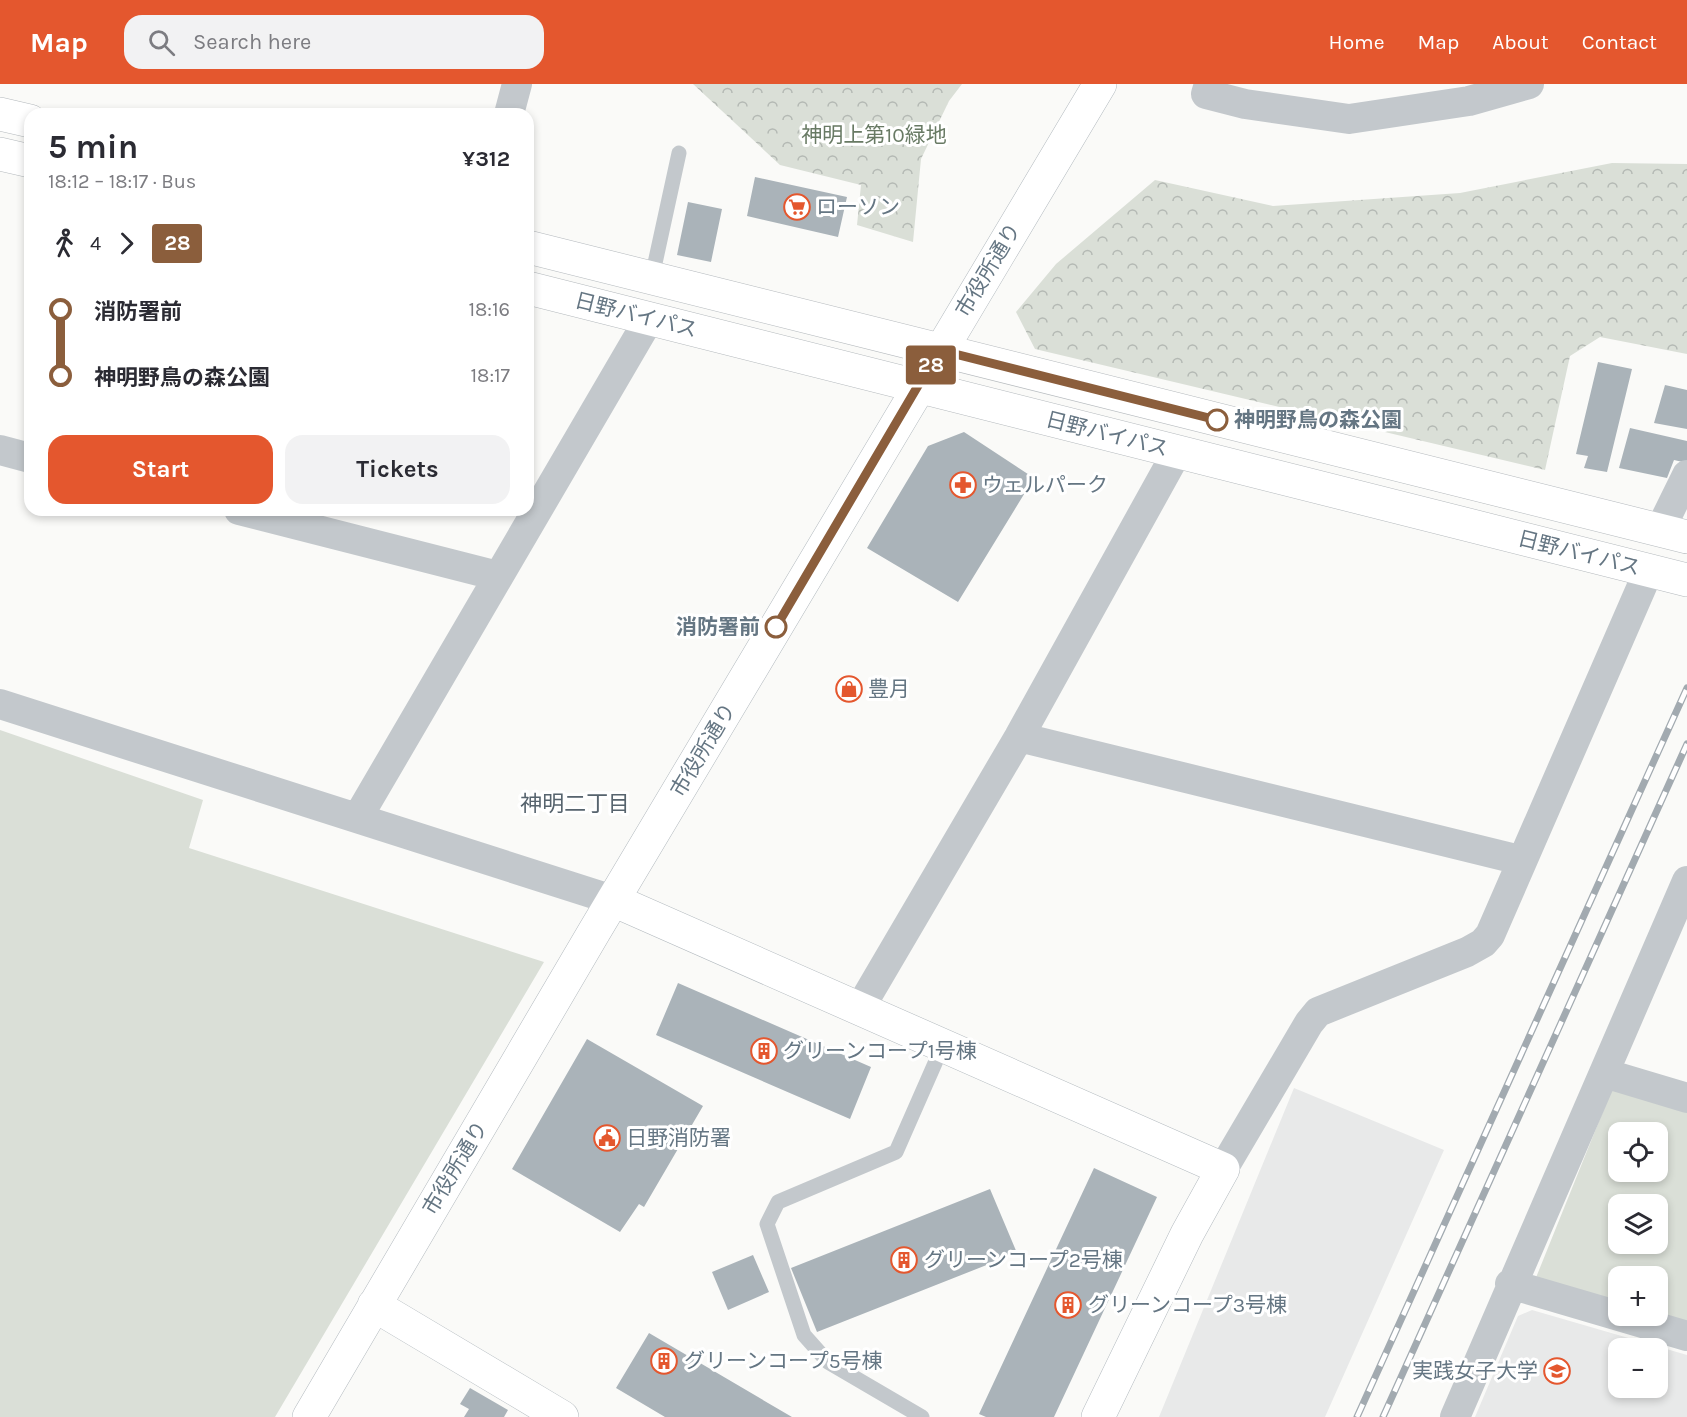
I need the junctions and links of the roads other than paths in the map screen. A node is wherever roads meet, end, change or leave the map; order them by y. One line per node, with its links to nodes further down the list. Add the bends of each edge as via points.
1 (517, 84): 5 (street)
2 (1100, 84): 15 (main road, 市役所通り)
3 (1209, 84): 4 (street, via 1206,93 1245,104 1349,119 1468,101)
4 (1529, 84)
5 (511, 108)
6 (0, 114): 7 (main road)
7 (24, 120)
8 (679, 153): 12 (lane)
9 (0, 154): 10 (main road)
10 (24, 160)
11 (534, 248): 12 (main road, 日野バイパス)
12 (652, 278): 15 (main road, 日野バイパス)
13 (534, 290): 14 (main road, 日野バイパス)
14 (649, 319): 16 (main road, 日野バイパス); 21 (street)
15 (939, 350): 16 (main road, 市役所通り); 24 (main road, 日野バイパス)
16 (919, 387): 18 (main road, 日野バイパス); 32 (main road, 市役所通り)
17 (0, 450): 19 (street)
18 (1177, 452): 26 (main road, 日野バイパス); 28 (street)
19 (24, 456)
20 (1687, 475): 24 (street)
21 (534, 515)
22 (262, 516): 25 (street)
23 (533, 516): 25 (street)
24 (1676, 535)
25 (498, 576): 29 (street)
26 (1669, 576): 30 (street)
27 (0, 704): 29 (street)
28 (1019, 736): 30 (street); 33 (street)
29 (358, 817): 32 (street)
30 (1520, 860): 37 (street, via 1494,926 1483,943 1318,1012)
31 (1687, 881): 35 (street)
32 (613, 900): 33 (main road); 39 (main road, 市役所通り)
33 (860, 1008): 34 (main road)
34 (943, 1045): 37 (main road); 43 (lane, via 896,1152 778,1202 766,1224 804,1335 828,1362)
35 (1604, 1073): 36 (street); 38 (street)
36 (1687, 1098)
37 (1223, 1169): 44 (main road)
38 (1510, 1284): 40 (street); 45 (street)
39 (374, 1305): 41 (main road, 市役所通り); 42 (main road)
40 (1687, 1336)
41 (309, 1417)
42 (562, 1417)
43 (922, 1417)
44 (1098, 1417)
45 (1455, 1417)

